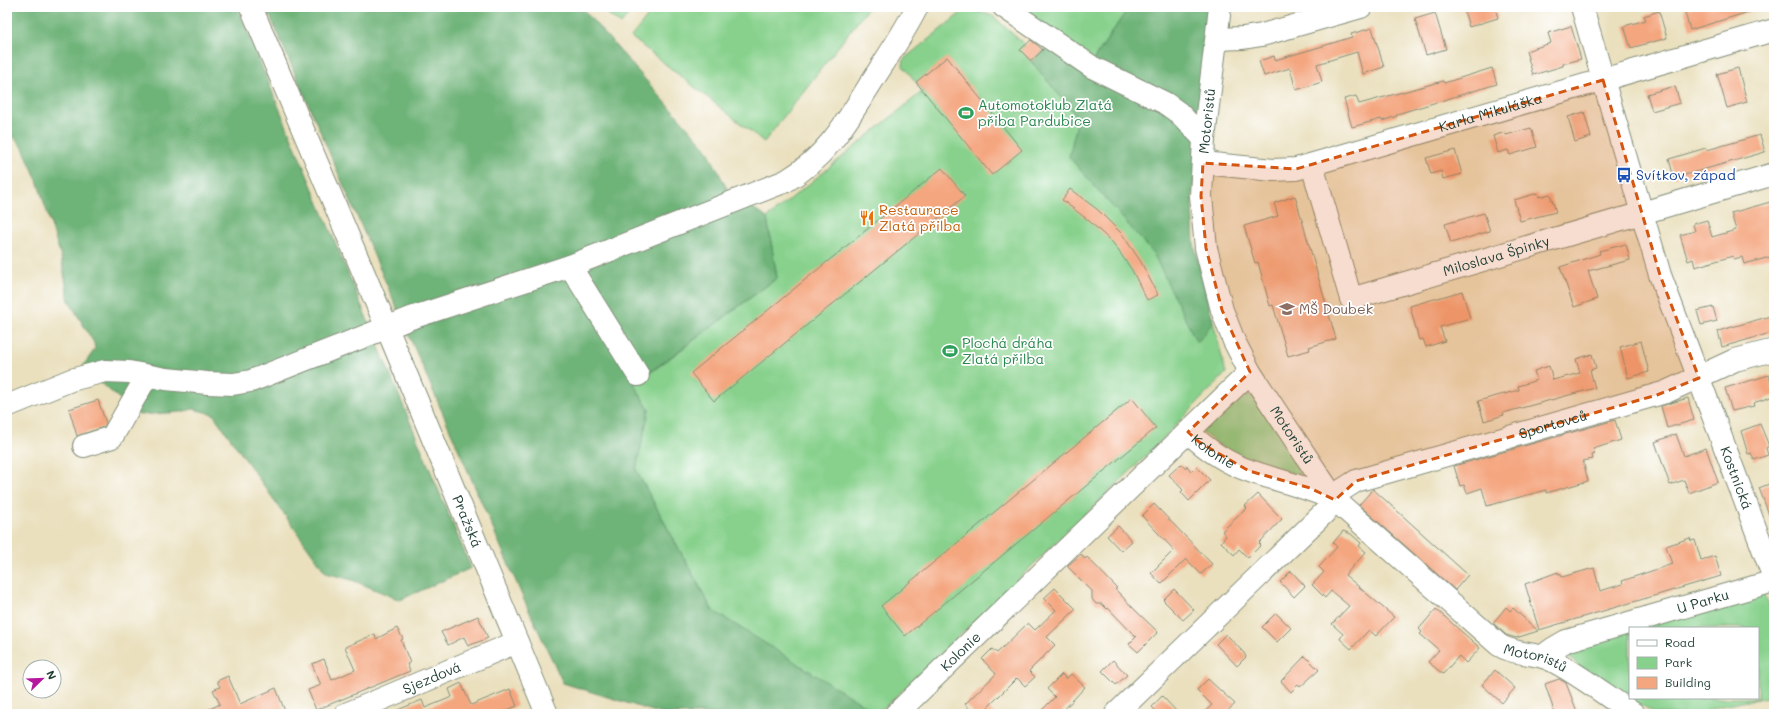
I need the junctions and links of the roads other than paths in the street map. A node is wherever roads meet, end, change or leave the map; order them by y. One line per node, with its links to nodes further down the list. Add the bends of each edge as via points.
1 (251, 7): 16 (street, Pražská)
2 (917, 7): 15 (street, via 845,124 822,154 803,171 768,189)
3 (1004, 7): 10 (street, via 1092,67 1165,103)
4 (1220, 7): 8 (street, Motoristů)
5 (1362, 7): 8 (street, via 1262,35)
6 (1582, 7): 9 (street, Kostnická)
7 (1774, 30): 9 (street, Karla Mikuláška)
8 (1217, 39): 10 (street, Motoristů)
9 (1603, 80): 12 (street, Karla Mikuláška); 14 (street, Kostnická)
10 (1204, 138): 11 (street, Motoristů)
11 (1203, 163): 12 (street, Karla Mikuláška, via 1286,170); 18 (street, Motoristů, via 1202,196 1206,248 1222,310)
12 (1312, 165): 14 (street, Miloslava Špinky, via 1351,299)
13 (1774, 174): 14 (street, Miloslava Špinky)
14 (1642, 213): 21 (street, Kostnická, via 1660,275)
15 (570, 266): 16 (street, via 411,318); 19 (street)
16 (388, 328): 20 (street, via 251,381 233,384 207,383); 27 (street, Pražská)
17 (1774, 350): 21 (street, Sportovců, via 1735,360)
18 (1250, 372): 23 (street); 25 (street, Motoristů)
19 (638, 374)
20 (148, 376): 22 (street, via 104,371 70,380); 24 (street, via 112,437)
21 (1699, 378): 25 (street, Sportovců, via 1666,392 1356,481 1342,490); 26 (street, Kostnická)
22 (7, 406)
23 (1188, 432): 25 (street, Kolonie, via 1210,451 1231,463 1249,471 1310,488); 31 (street, Kolonie)
24 (84, 446)
25 (1335, 500): 28 (street, Motoristů, via 1499,645 1512,651); 32 (street)
26 (1774, 580): 28 (street, U Parku, via 1566,641)
27 (518, 642): 29 (street, Sjezdová); 30 (street, Pražská)
28 (1543, 656): 33 (street, Motoristů)
29 (359, 711)
30 (547, 714)
31 (896, 714)
32 (1116, 714)
33 (1634, 714)

